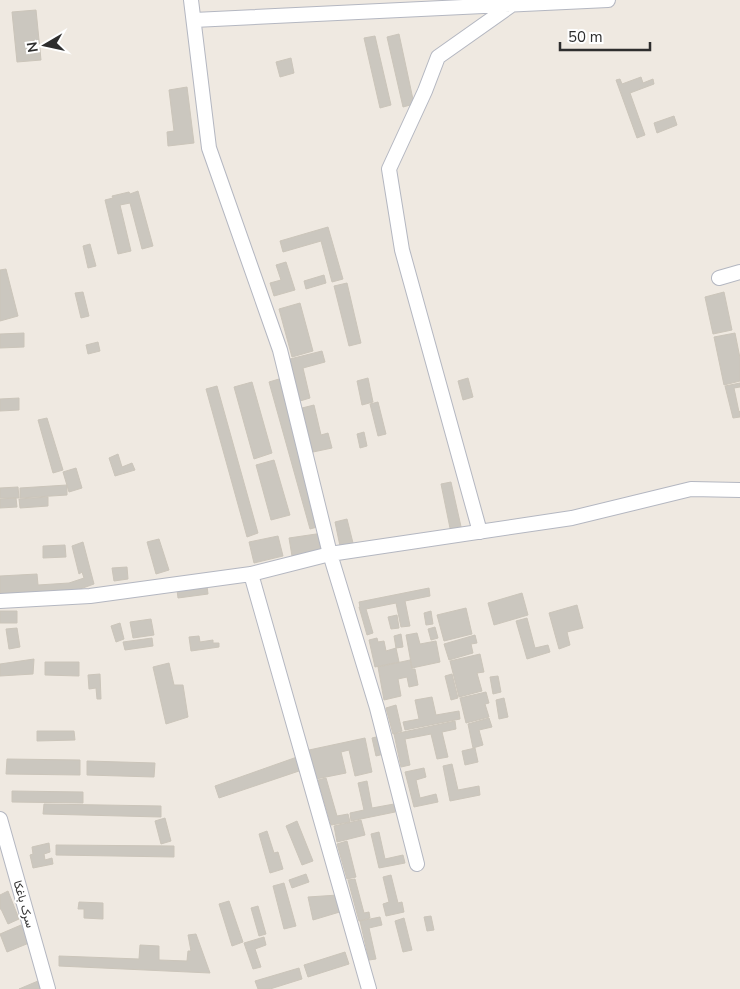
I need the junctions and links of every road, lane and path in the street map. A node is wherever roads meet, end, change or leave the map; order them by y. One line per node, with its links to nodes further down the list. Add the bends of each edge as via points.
1 (191, 0): 4 (street)
2 (608, 0): 3 (street)
3 (513, 4): 4 (street); 8 (street, via 438,58 389,169 402,250)
4 (194, 20): 9 (street, via 209,148 280,350)
5 (740, 272): 6 (street)
6 (720, 278)
7 (740, 490): 8 (street, via 691,489 572,518)
8 (480, 532): 9 (street)
9 (330, 554): 10 (street); 13 (street, via 378,708)
10 (251, 574): 11 (street, via 90,596); 15 (street)
11 (0, 601)
12 (0, 819): 14 (street, سرک باغکا)
13 (418, 864)
14 (48, 989)
15 (369, 989)

